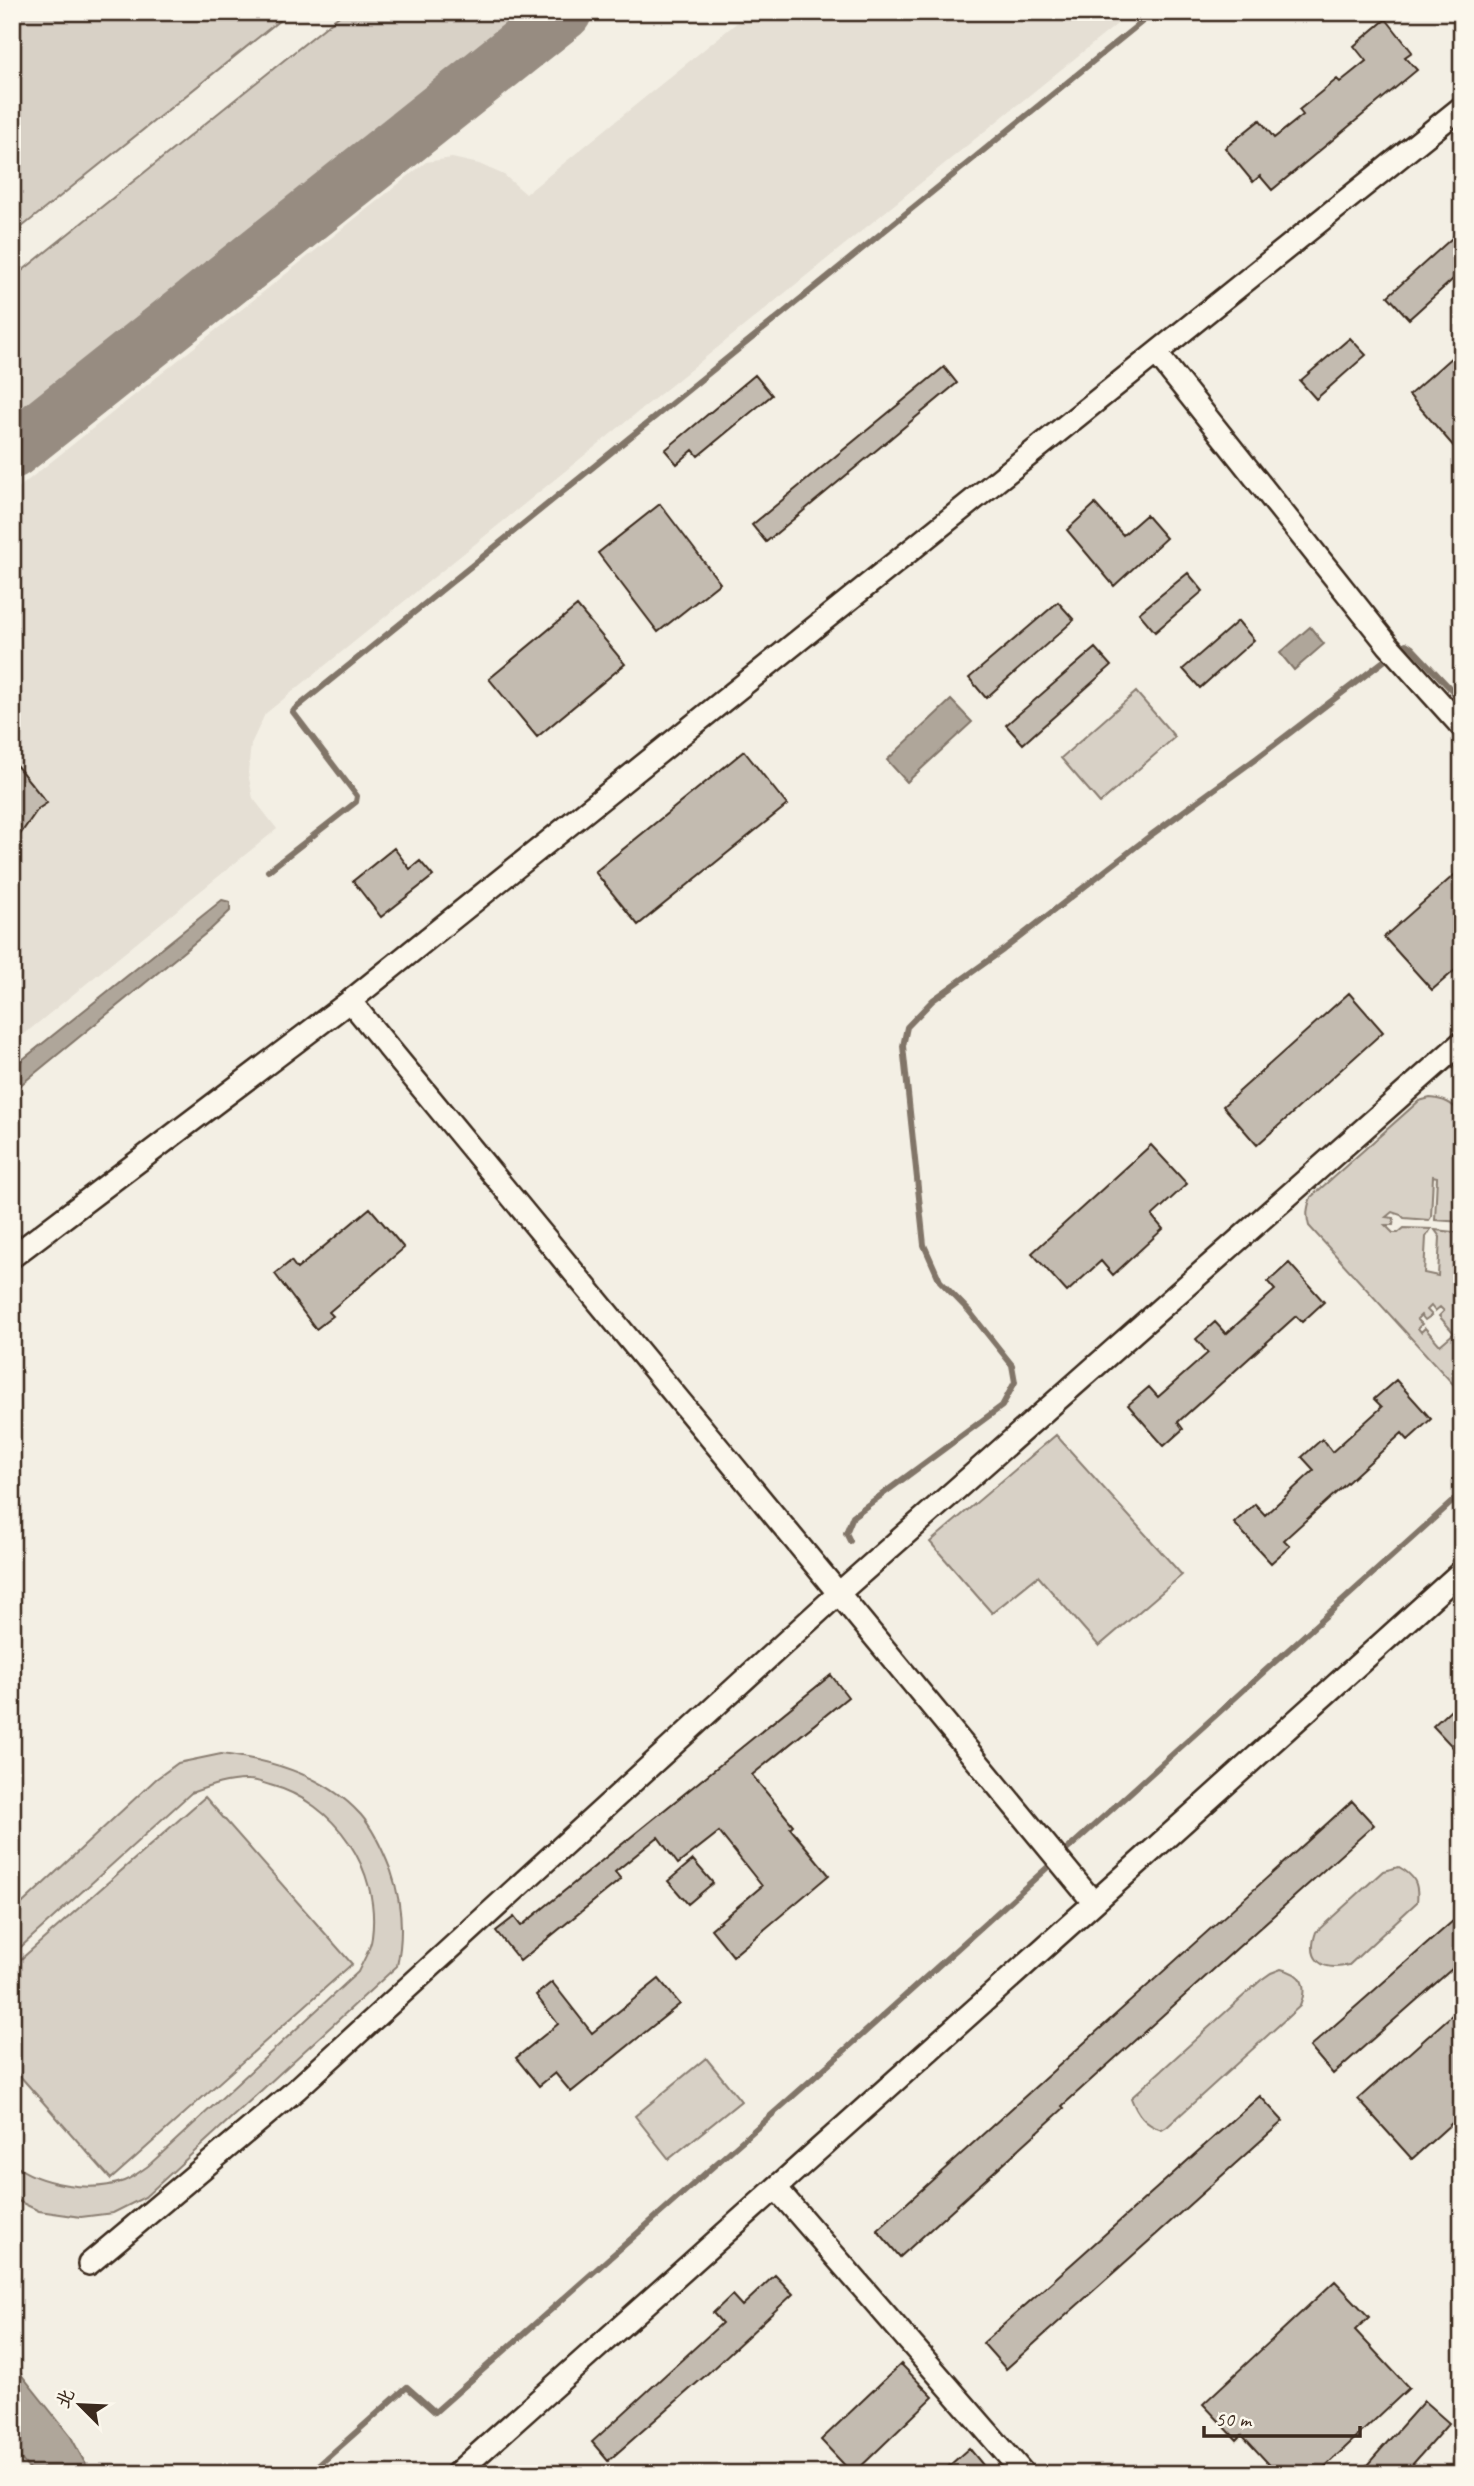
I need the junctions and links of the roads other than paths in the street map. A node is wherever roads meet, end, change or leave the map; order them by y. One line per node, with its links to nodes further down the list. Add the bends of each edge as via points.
1 (1462, 107): 2 (street)
2 (1156, 353): 3 (street, via 1388,645); 4 (street)
3 (1462, 727)
4 (350, 1001): 6 (street); 8 (street)
5 (1462, 1042): 8 (street)
6 (12, 1257)
7 (1462, 1571): 9 (street)
8 (839, 1593): 9 (street); 11 (street, via 297,2089)
9 (1094, 1903): 10 (street)
10 (776, 2188): 12 (street); 13 (street)
11 (89, 2264)
12 (456, 2474)
13 (1024, 2474)

